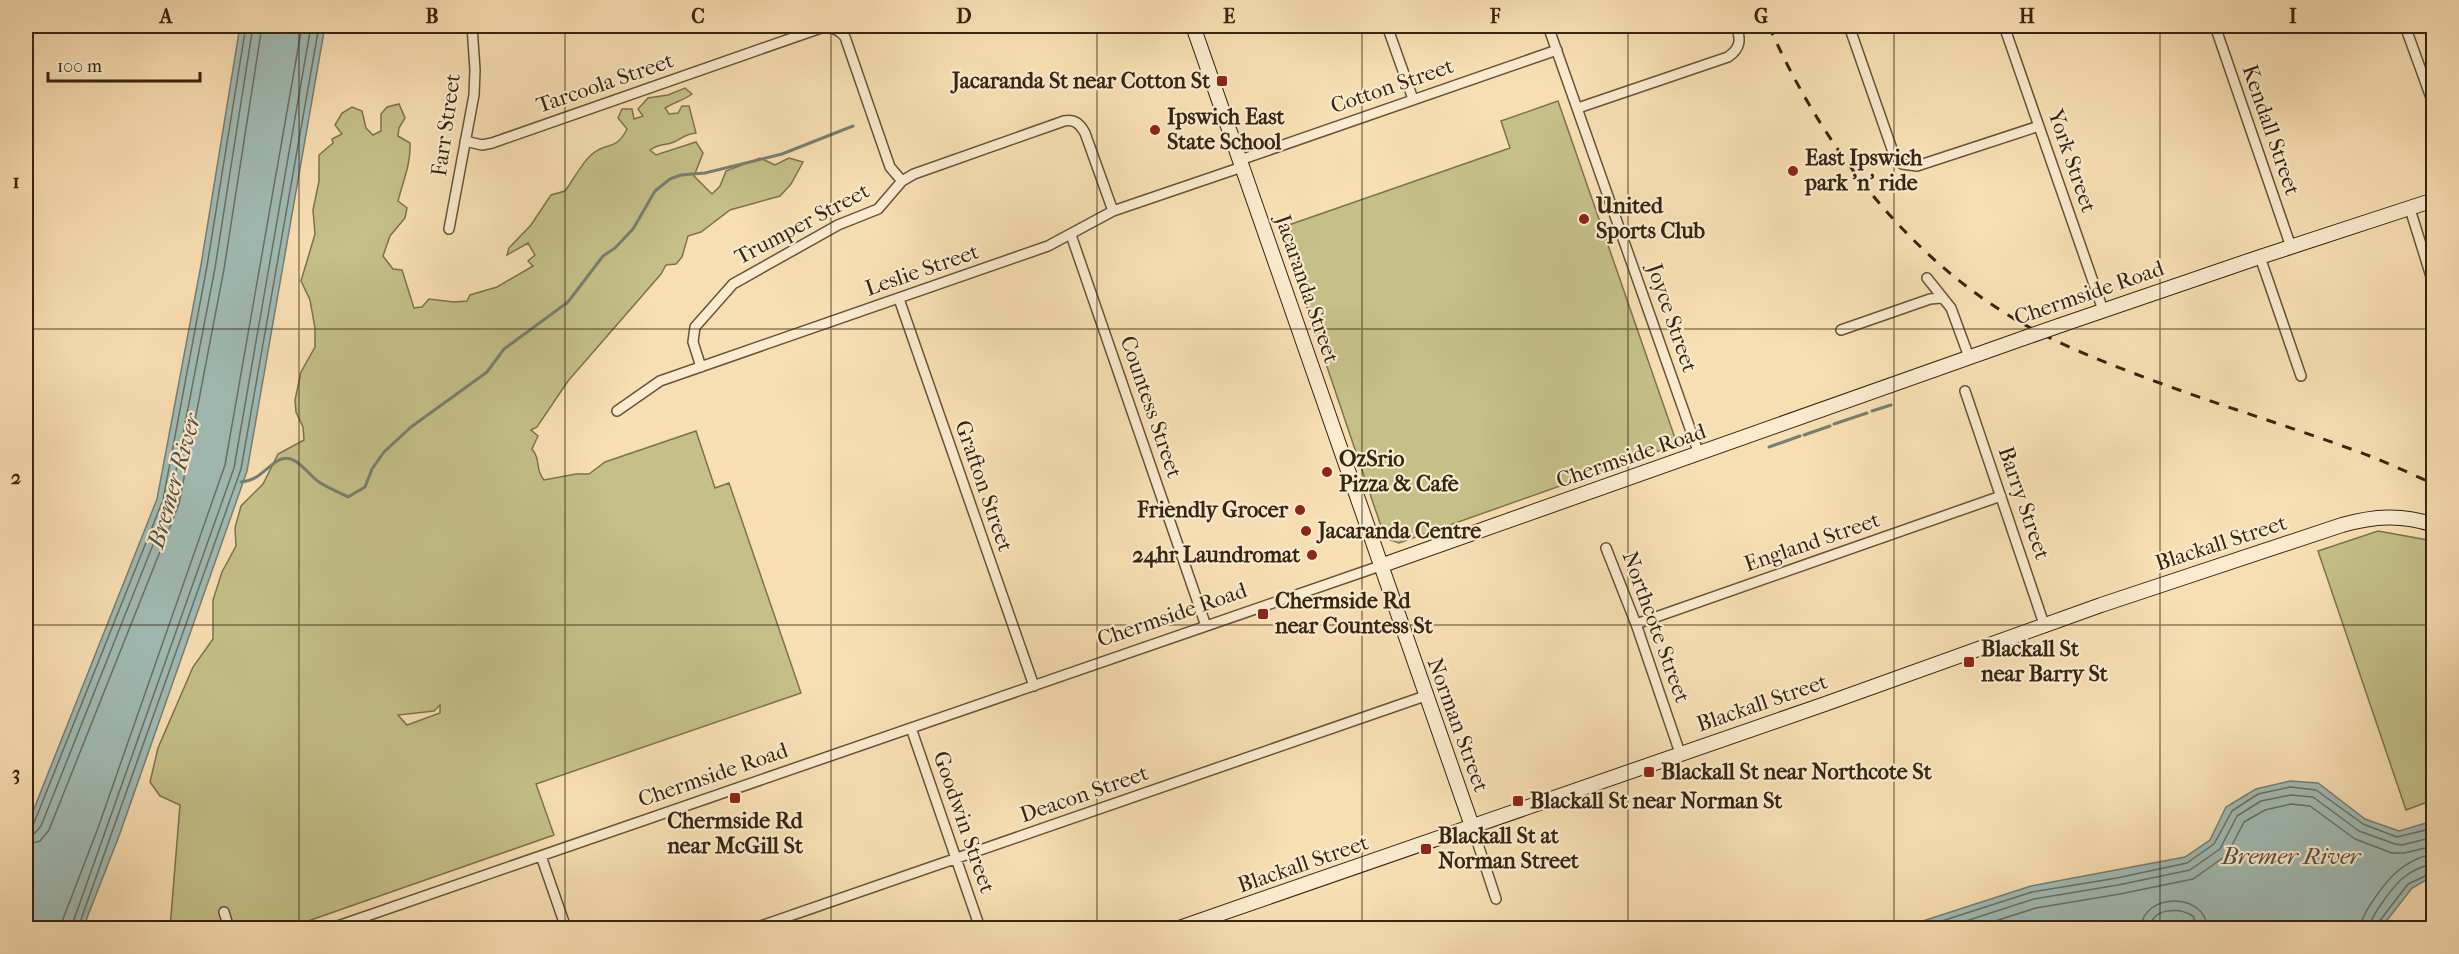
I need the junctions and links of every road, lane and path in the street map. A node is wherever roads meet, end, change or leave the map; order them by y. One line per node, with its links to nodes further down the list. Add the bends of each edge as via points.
1 (472, 26): 15 (street, Farr Street, via 474,95)
2 (1193, 26): 16 (street, Jacaranda Street)
3 (1388, 26): 11 (street)
4 (1548, 26): 10 (street, Joyce Street)
5 (1736, 26): 13 (street, via 1740,35 1738,47 1728,57)
6 (1849, 26): 14 (street, via 1893,152 1902,164 1917,166)
7 (2004, 26): 14 (street, York Street)
8 (2215, 26): 23 (street, Kendall Street)
9 (2409, 27): 12 (street)
10 (1557, 50): 11 (street, Cotton Street); 13 (street, Joyce Street)
11 (1413, 99): 16 (street, Cotton Street)
12 (2433, 106)
13 (1578, 108): 36 (street, Joyce Street)
14 (2039, 126): 29 (street, York Street)
15 (465, 141): 17 (street, Tarcoola Street, via 482,145 492,142 831,27 845,37 889,164); 21 (street, Farr Street)
16 (1241, 164): 20 (street, Leslie Street); 40 (street, Jacaranda Street)
17 (902, 181): 20 (street, Trumper Street, via 1064,121 1076,122 1085,133); 32 (street, Trumper Street, via 878,209 838,225 728,288 693,332)
18 (2433, 201): 19 (street, Chermside Road)
19 (2410, 209): 23 (street, Chermside Road); 26 (street)
20 (1113, 211): 22 (street, Leslie Street)
21 (449, 229)
22 (1071, 235): 28 (street, Leslie Street); 42 (street, Countess Street)
23 (2290, 247): 24 (street, Chermside Road)
24 (2260, 256): 29 (street, Chermside Road); 33 (street)
25 (1927, 278): 27 (street)
26 (2433, 286)
27 (1941, 298): 30 (street); 31 (street, via 1951,308)
28 (898, 299): 32 (street, Leslie Street); 44 (street, Grafton Street)
29 (2103, 310): 31 (street, Chermside Road, bridge)
30 (1841, 330)
31 (1970, 357): 36 (street, Chermside Road)
32 (701, 367): 35 (street, Leslie Street, via 660,381)
33 (2301, 376)
34 (1965, 392): 37 (street, Barry Street)
35 (617, 411)
36 (1699, 454): 40 (street, Chermside Road)
37 (2001, 496): 41 (street, England Street); 43 (street, Barry Street)
38 (2433, 525): 43 (street, Blackall Street, via 2398,517 2360,520)
39 (1606, 548): 41 (street, Northcote Street)
40 (1380, 566): 42 (street, Chermside Road); 45 (street, Norman Street)
41 (1636, 624): 47 (street, Northcote Street)
42 (1206, 626): 44 (street, Chermside Road)
43 (2045, 627): 47 (street, Blackall Street)
44 (1034, 686): 46 (street, Chermside Road)
45 (1425, 696): 48 (street, Norman Street); 50 (street, Deacon Street)
46 (911, 728): 49 (street, Chermside Road); 50 (street, Goodwin Street)
47 (1680, 753): 48 (street, Blackall Street)
48 (1472, 826): 51 (street, Norman Street); 58 (street, Blackall Street)
49 (541, 856): 54 (street, Chermside Road); 55 (street)
50 (956, 859): 56 (street, Deacon Street); 57 (street, Goodwin Street)
51 (1496, 899)
52 (224, 912): 53 (street)
53 (229, 928)
54 (332, 928)
55 (566, 928)
56 (755, 928)
57 (980, 928)
58 (1179, 928)

